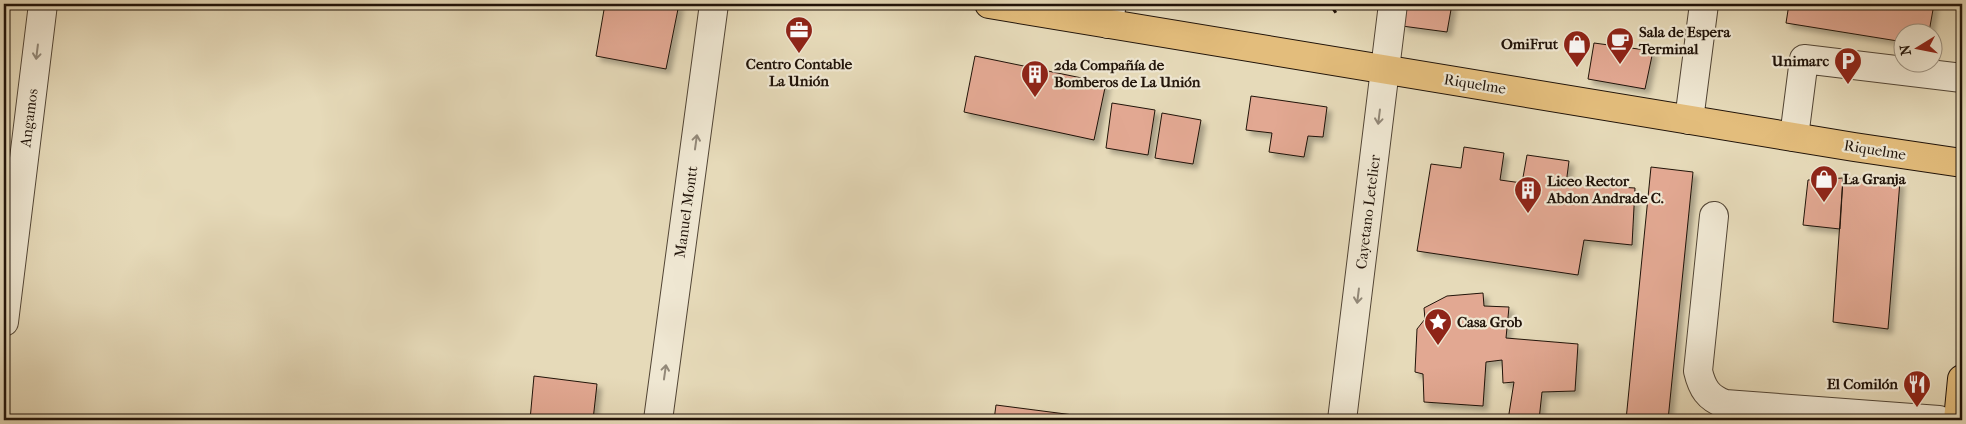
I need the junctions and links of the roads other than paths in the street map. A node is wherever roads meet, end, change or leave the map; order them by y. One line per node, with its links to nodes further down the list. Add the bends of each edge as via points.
1 (43, 4): 13 (street, Angamos, one-way to 13)
2 (714, 4): 15 (street, Manuel Montt, one-way to 2)
3 (989, 4): 6 (main road, Riquelme)
4 (1394, 4): 7 (street, Cayetano Letelier)
5 (1704, 4): 9 (street)
6 (1110, 14): 7 (main road, Riquelme)
7 (1385, 69): 9 (main road, Riquelme); 16 (street, Cayetano Letelier, one-way to 16)
8 (1962, 78): 10 (street, via 1804,59)
9 (1690, 120): 10 (main road, Riquelme)
10 (1794, 137): 11 (main road, Riquelme)
11 (1962, 163)
12 (1714, 216): 17 (street, via 1698,371 1701,384 1709,395 1725,404)
13 (4, 322)
14 (1962, 379): 18 (main road)
15 (658, 420)
16 (1342, 420)
17 (1939, 420)
18 (1958, 420)

